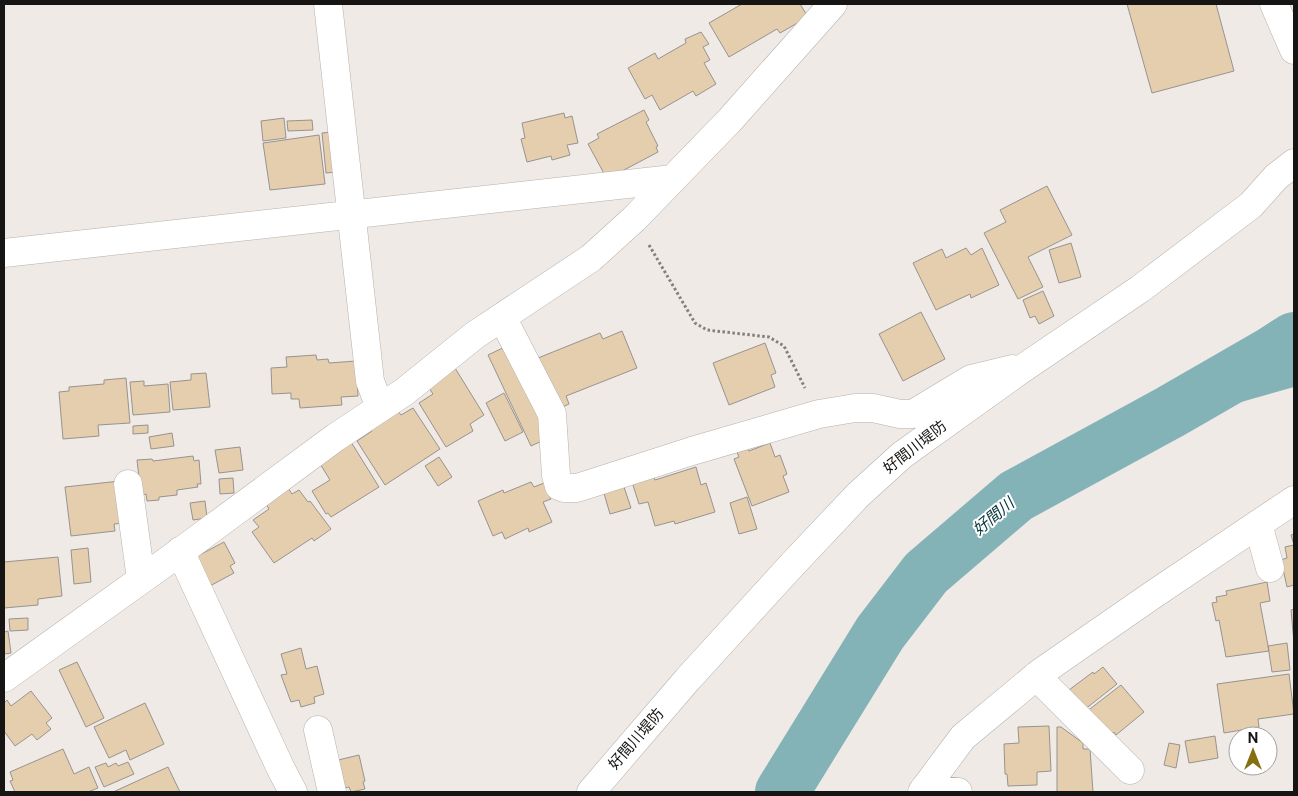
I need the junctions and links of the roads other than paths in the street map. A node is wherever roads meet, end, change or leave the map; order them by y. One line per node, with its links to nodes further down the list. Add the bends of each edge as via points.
1 (328, 4): 7 (main road)
2 (833, 4): 6 (main road)
3 (1274, 4): 4 (main road)
4 (1294, 50)
5 (1294, 163): 10 (main road, 好間川堤防, via 1276,177 1252,205 1140,289)
6 (673, 179): 7 (main road); 9 (main road, via 591,258)
7 (352, 215): 8 (main road); 11 (main road, via 366,354 370,381)
8 (4, 253)
9 (502, 317): 10 (main road, via 552,414 556,475 559,486 564,488 577,488 817,415 855,408 913,414 971,379 1015,368); 11 (main road)
10 (1019, 371): 25 (main road, 好間川堤防, via 902,455 858,495 687,680)
11 (380, 408): 15 (main road)
12 (128, 484): 17 (main road)
13 (1294, 500): 14 (main road)
14 (1258, 524): 16 (main road); 18 (main road)
15 (180, 551): 17 (main road); 23 (main road)
16 (1270, 568)
17 (141, 579): 19 (main road)
18 (1036, 676): 21 (main road); 22 (main road, via 963,737)
19 (4, 678)
20 (318, 730): 24 (main road)
21 (1130, 770)
22 (923, 791): 26 (main road)
23 (293, 792)
24 (332, 792)
25 (591, 792)
26 (958, 792)

